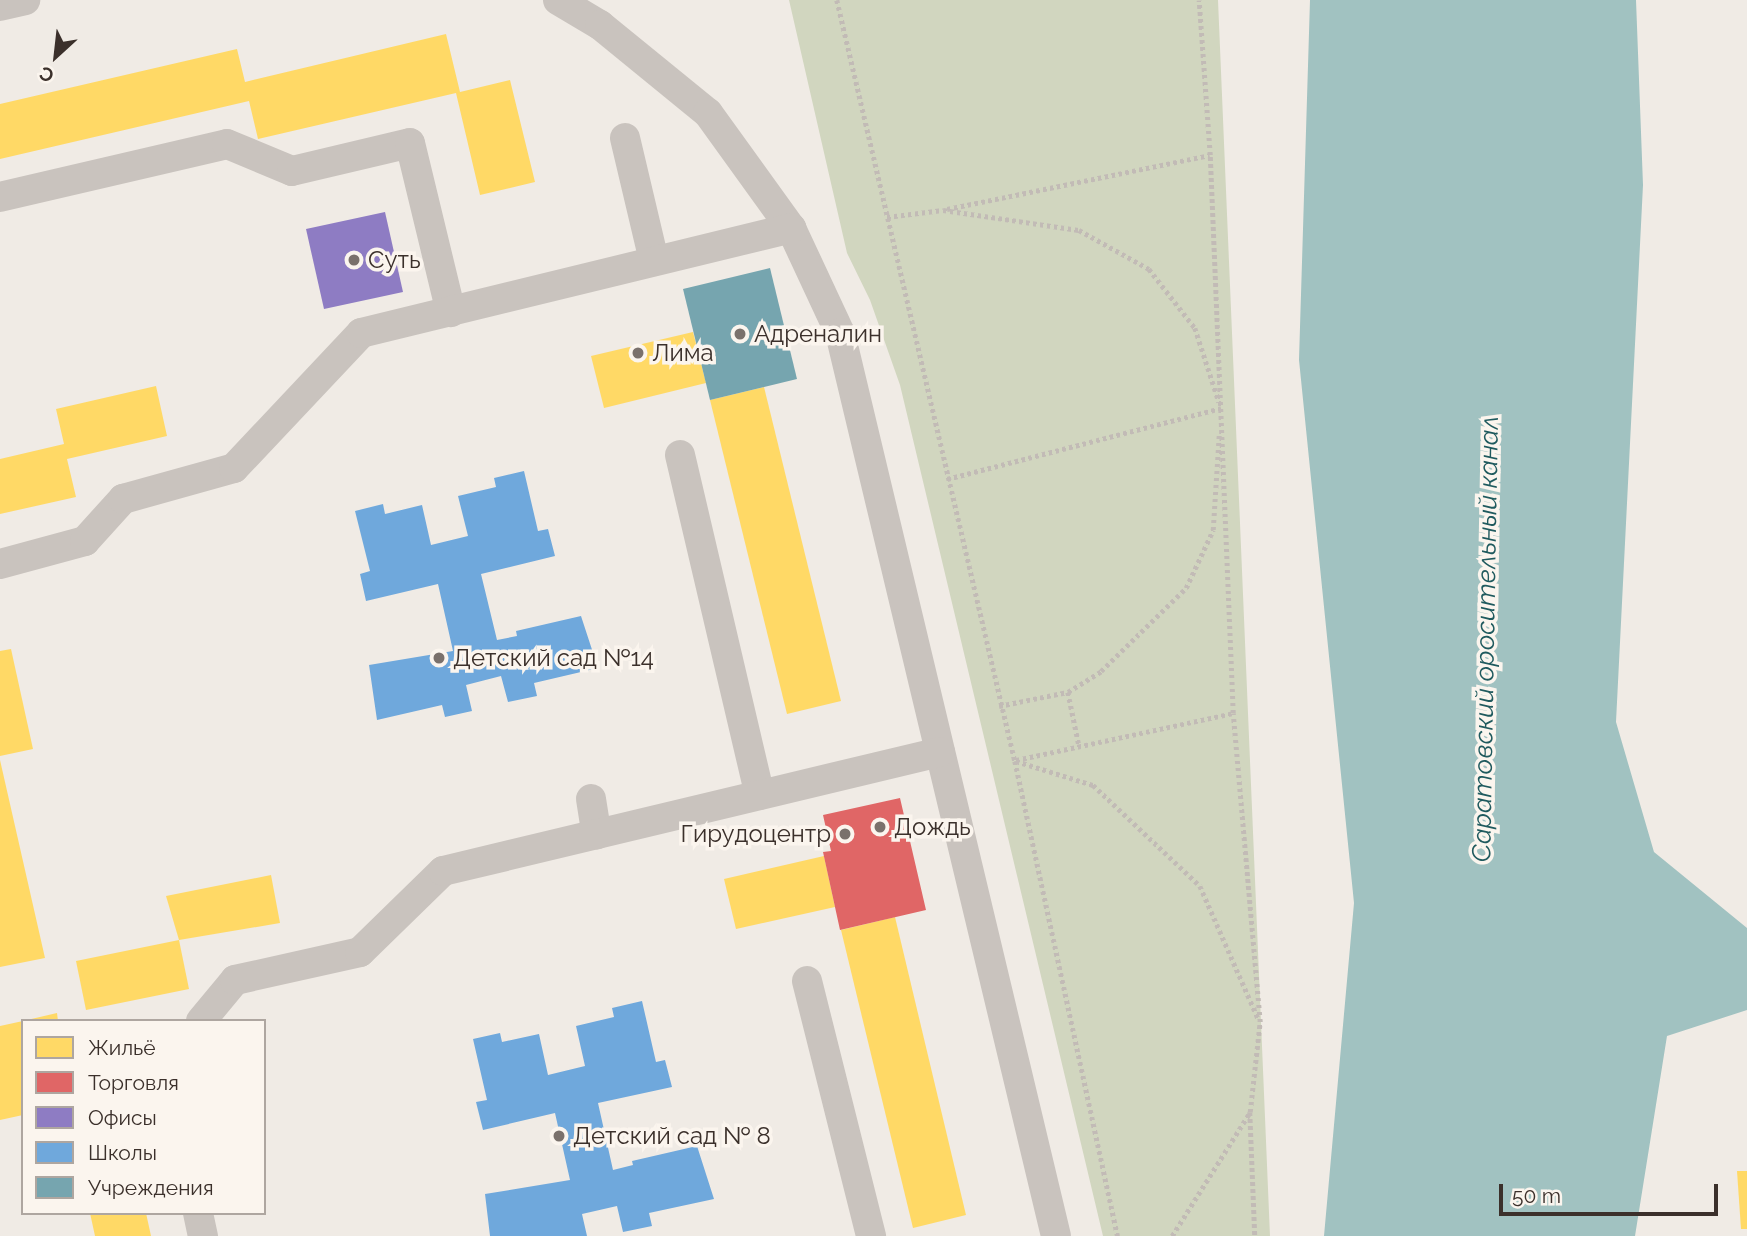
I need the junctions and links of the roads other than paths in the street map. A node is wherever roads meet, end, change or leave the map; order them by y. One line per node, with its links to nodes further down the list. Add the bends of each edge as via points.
1 (25, 0): 3 (street)
2 (558, 0): 6 (street, via 600,25 708,113)
3 (0, 6)
4 (625, 138): 7 (street)
5 (0, 197): 8 (street, via 228,144 292,170 410,144)
6 (791, 228): 7 (street); 11 (street, via 840,333)
7 (654, 261): 8 (street)
8 (451, 312): 10 (street, via 361,334 234,468 123,499 85,541)
9 (680, 455): 12 (street)
10 (0, 564)
11 (940, 752): 12 (street); 20 (street)
12 (761, 795): 14 (street)
13 (591, 799): 14 (street)
14 (597, 835): 16 (street, via 443,871 360,951 235,980)
15 (807, 981): 19 (street)
16 (203, 1019)
17 (198, 1215): 18 (street)
18 (203, 1236)
19 (871, 1236)
20 (1056, 1236)

